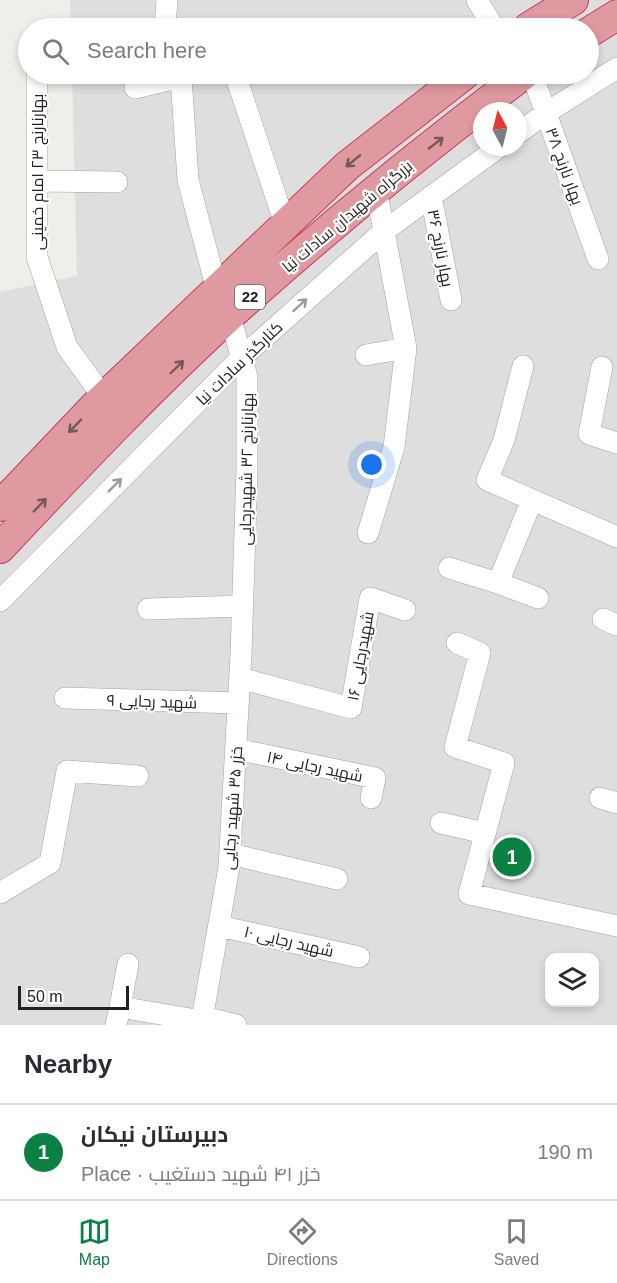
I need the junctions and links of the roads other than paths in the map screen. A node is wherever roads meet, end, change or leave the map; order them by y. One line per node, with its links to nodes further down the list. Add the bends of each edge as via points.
1 (167, 0): 5 (street)
2 (477, 0): 6 (street)
3 (573, 0): 7 (highway)
4 (617, 15): 8 (highway)
5 (166, 18)
6 (488, 18)
7 (544, 18)
8 (599, 26)
9 (617, 68): 10 (street)
10 (599, 79)
11 (37, 84): 23 (street, بهارنارنج ۲۳ امام خمینی)
12 (152, 84): 19 (street)
13 (182, 84): 30 (street, via 188,180)
14 (238, 84): 27 (street)
15 (452, 84): 27 (highway, بزرگراه شهیدان سادات نیا / 22, one-way to 27, via 347,166)
16 (511, 84): 25 (highway, بزرگراه شهیدان سادات نیا / 22, one-way to 16)
17 (536, 84): 20 (street, بهار نارنج ۳۸)
18 (592, 84): 20 (street)
19 (135, 88)
20 (546, 113): 21 (street); 29 (street, بهار نارنج ۳۸)
21 (527, 127)
22 (487, 156): 26 (street, کنارگذر سادات نیا)
23 (37, 181): 24 (street); 38 (street, بهارنارنج ۲۳ امام خمینی, via 37,257 67,347)
24 (117, 182)
25 (376, 189): 28 (street); 32 (highway, بزرگراه شهیدان سادات نیا / 22)
26 (431, 196): 28 (street, کنارگذر سادات نیا); 31 (street, بهار نارنج ۳۶)
27 (285, 224): 30 (highway, بزرگراه شهیدان سادات نیا / 22)
28 (384, 231): 33 (street); 35 (street, کنارگذر سادات نیا, one-way to 28)
29 (598, 259)
30 (217, 290): 38 (highway, بزرگراه شهیدان سادات نیا / 22)
31 (451, 300)
32 (230, 316): 35 (street, بهارنارنج ۳۲ شهیدرجایی); 44 (highway, بزرگراه شهیدان سادات نیا / 22, one-way to 32, via 116,425)
33 (406, 348): 34 (street); 42 (street, via 394,447)
34 (366, 355)
35 (242, 358): 47 (street, بهارنارنج ۳۲ شهیدرجایی, via 247,377); 49 (street, کنارگذر سادات نیا, one-way to 35)
36 (523, 366): 40 (street, via 504,440 487,480)
37 (602, 367): 39 (street, via 589,434)
38 (104, 398): 41 (highway, بزرگراه شهیدان سادات نیا / 22, one-way to 41)
39 (617, 443)
40 (532, 500): 43 (street); 46 (street)
41 (0, 506)
42 (368, 533)
43 (617, 537)
44 (0, 548)
45 (449, 568): 46 (street)
46 (498, 583): 48 (street)
47 (243, 597): 50 (street); 53 (street, خزر ۳۵ شهید رجایی)
48 (538, 598)
49 (0, 601)
50 (148, 609)
51 (405, 610): 53 (street, شهیدرجایی ۱۶, via 370,598 351,708)
52 (457, 643): 60 (street, via 480,653 455,747 504,763)
53 (240, 678): 55 (street, خزر ۳۵ شهید رجایی)
54 (65, 698): 55 (street, شهید رجایی ۹)
55 (238, 703): 56 (street, خزر ۳۵ شهید رجایی)
56 (236, 749): 58 (street, شهید رجایی ۱۴, via 375,778); 61 (street, خزر ۳۵ شهید رجایی)
57 (138, 776): 63 (street, via 67,771 50,863)
58 (371, 798)
59 (441, 823): 60 (street)
60 (485, 833): 65 (street, via 470,894)
61 (230, 854): 62 (street); 64 (street, خزر ۳۵ شهید رجایی)
62 (338, 879)
63 (0, 893)
64 (219, 926): 66 (street, شهید رجایی ۱۰); 69 (street, خزر ۳۵ شهید رجایی)
65 (617, 926)
66 (359, 957)
67 (128, 964): 68 (street)
68 (118, 1016): 69 (street)
69 (202, 1021): 70 (street)
70 (236, 1025)

